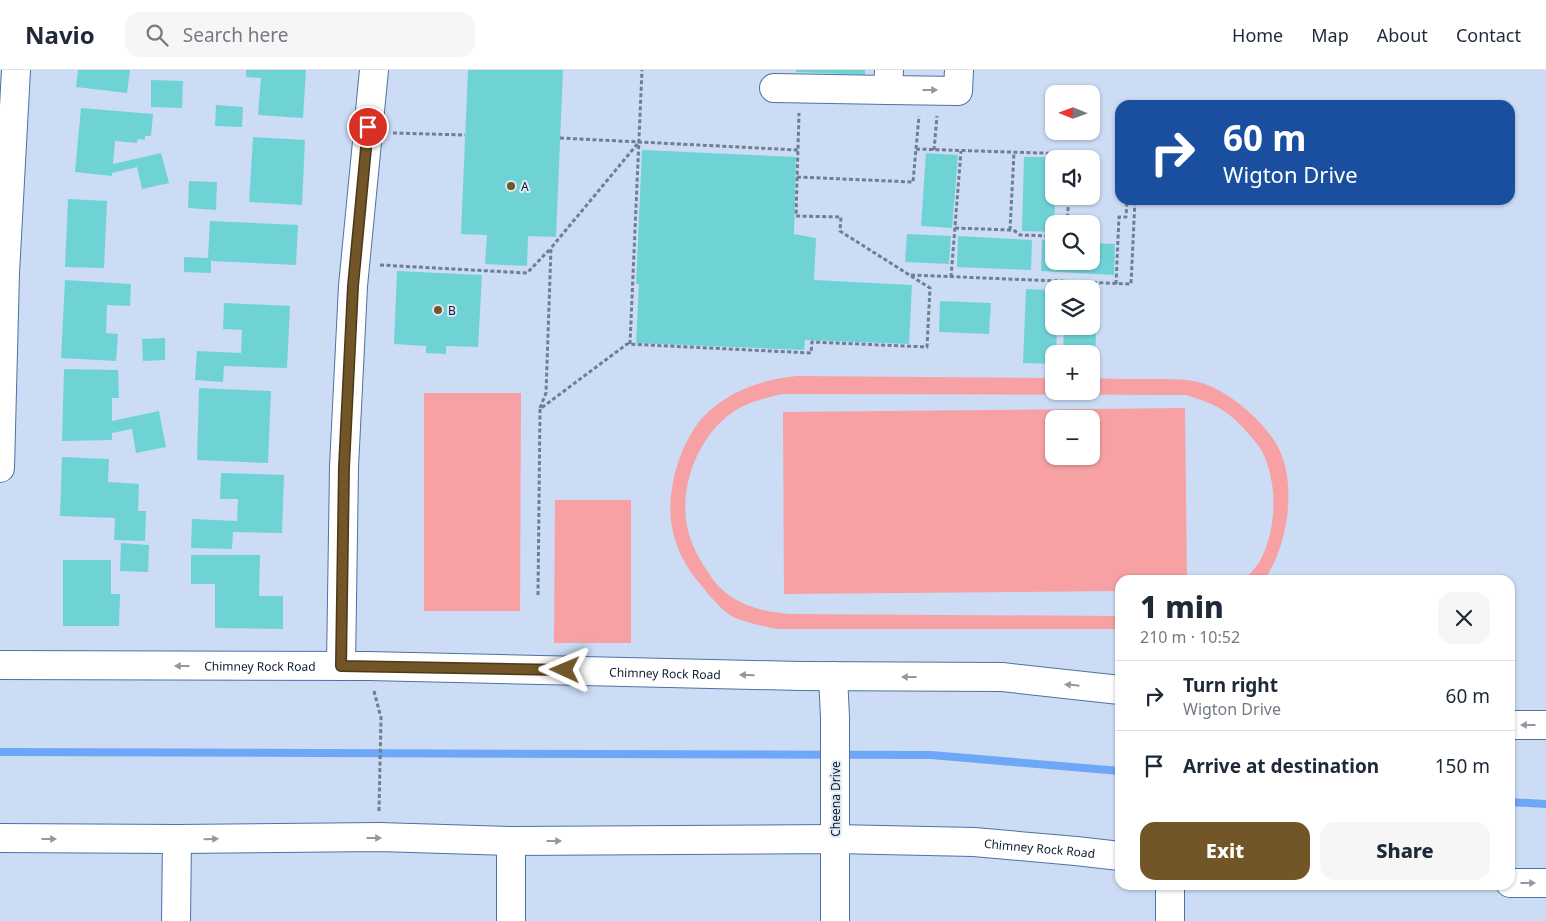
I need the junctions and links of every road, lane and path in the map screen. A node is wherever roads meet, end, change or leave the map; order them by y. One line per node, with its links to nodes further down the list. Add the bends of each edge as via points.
1 (16, 70): 33 (main road, via 5,272)
2 (374, 70): 8 (main road)
3 (642, 70): 11 (path)
4 (888, 80): 5 (main road); 6 (main road)
5 (944, 85): 12 (path); 14 (path)
6 (774, 88)
7 (799, 107): 13 (path)
8 (367, 132): 9 (path); 25 (main road)
9 (465, 135)
10 (560, 138): 11 (path)
11 (639, 142): 13 (path); 24 (path); 31 (path)
12 (916, 149): 14 (path); 18 (path, via 913,182)
13 (798, 150): 18 (path)
14 (934, 150): 15 (path)
15 (961, 151): 16 (path); 21 (path)
16 (1014, 152): 17 (path); 22 (path)
17 (1045, 153)
18 (798, 177): 26 (path, via 796,216 841,217 840,231)
19 (1127, 205): 30 (path, via 1126,217 1119,216)
20 (1135, 205): 30 (path, via 1131,284)
21 (955, 228): 22 (path); 27 (path)
22 (1010, 230): 23 (path, via 1020,235)
23 (1045, 236)
24 (551, 248): 25 (path, via 527,273); 32 (path, via 546,393)
25 (355, 264): 36 (main road, via 344,467)
26 (910, 275): 27 (path); 31 (path, via 930,288 927,347 812,342 811,353)
27 (951, 277): 28 (path)
28 (1045, 281)
29 (1100, 283): 30 (path)
30 (1116, 284)
31 (630, 344): 32 (path)
32 (540, 409): 34 (path)
33 (0, 468)
34 (538, 595)
35 (0, 665): 36 (main road, Chimney Rock Road, one-way to 35)
36 (341, 666): 37 (main road, Chimney Rock Road, one-way to 36)
37 (833, 676): 38 (main road, Chimney Rock Road, one-way to 37, via 1002,677); 44 (main road, Cheena Drive)
38 (1115, 689)
39 (381, 718): 42 (path)
40 (1515, 725): 41 (main road, one-way to 40)
41 (1546, 726)
42 (380, 798)
43 (0, 838): 45 (main road, Chimney Rock Road, one-way to 45)
44 (835, 839): 46 (main road, Chimney Rock Road, one-way to 44); 47 (main road, Chimney Rock Road, via 974,842); 53 (main road, Cheena Drive)
45 (177, 840): 46 (main road, Chimney Rock Road, one-way to 46, via 379,837); 51 (main road)
46 (511, 841): 52 (main road)
47 (1115, 855)
48 (1515, 883): 49 (main road, one-way to 49)
49 (1546, 883)
50 (1170, 890): 54 (main road)
51 (176, 921)
52 (511, 921)
53 (835, 921)
54 (1170, 921)

